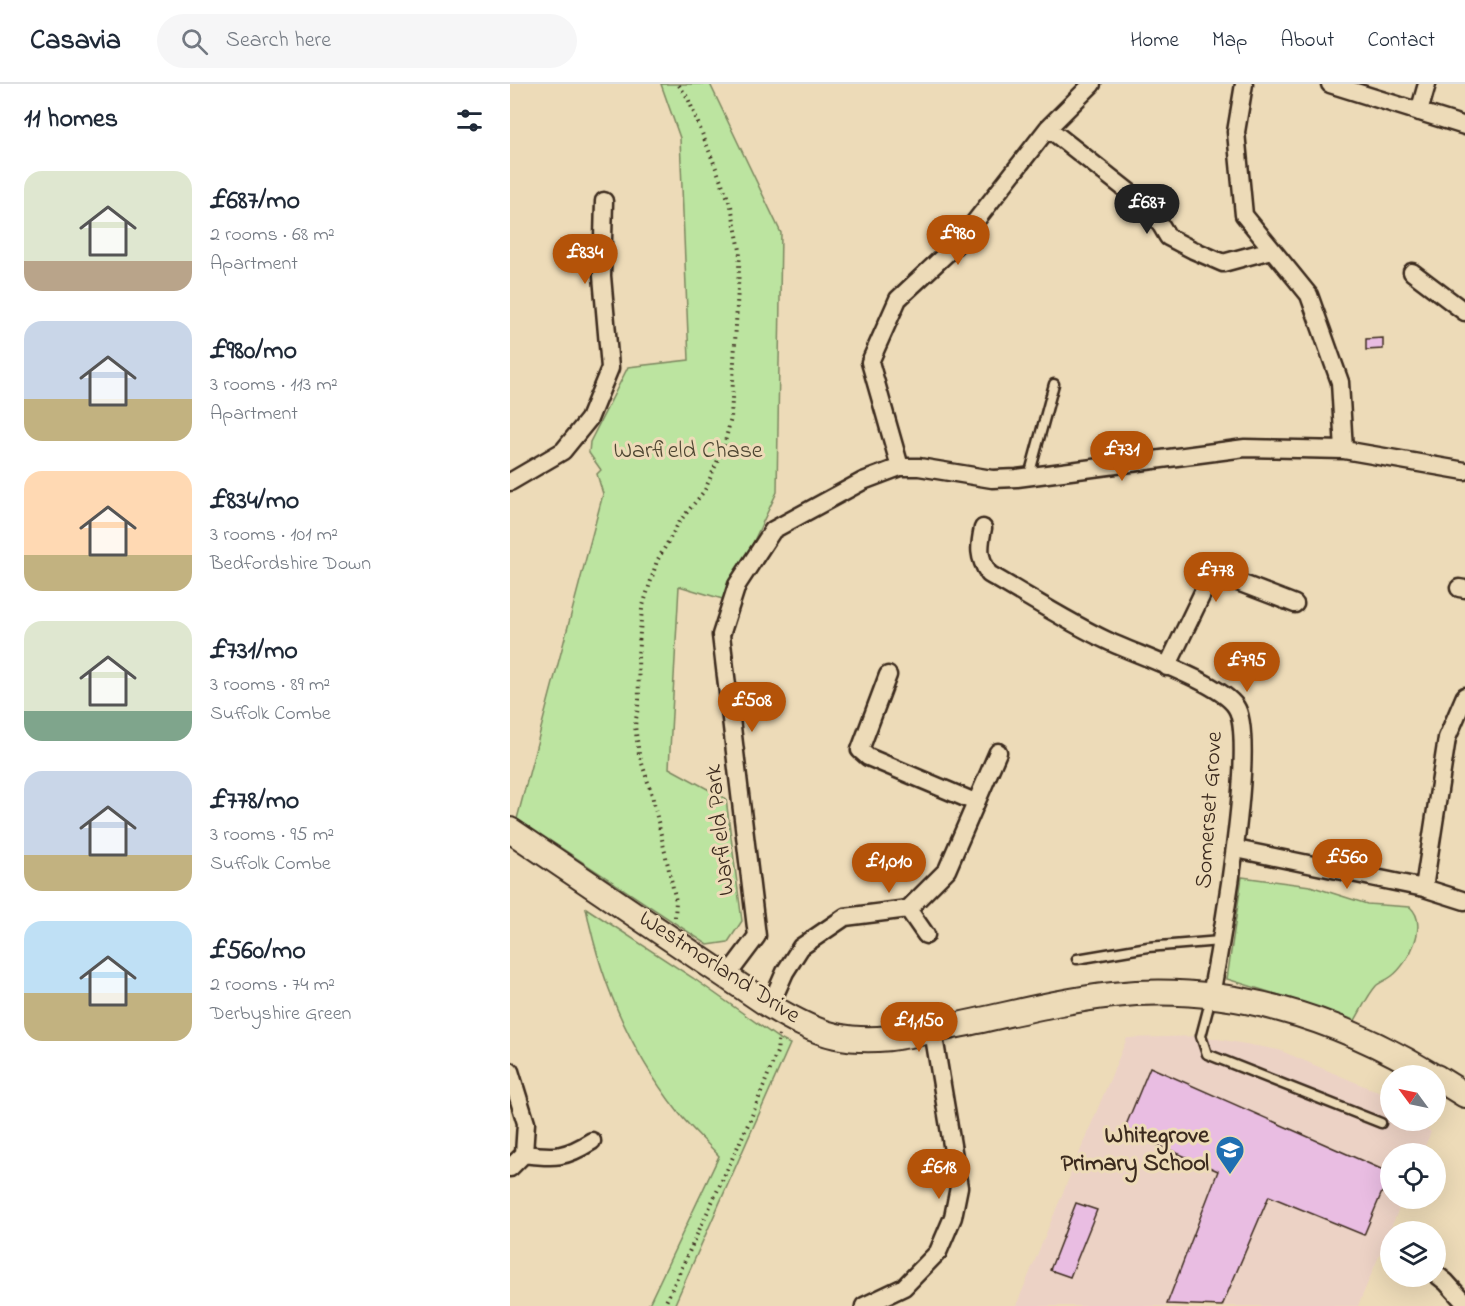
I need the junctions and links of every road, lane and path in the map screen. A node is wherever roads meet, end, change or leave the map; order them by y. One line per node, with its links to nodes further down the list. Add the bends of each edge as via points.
1 (678, 84): 31 (path, via 688,98 731,206 740,250 732,400 724,446 705,490 680,521 657,561 642,609 635,726 676,902 675,918)
2 (1092, 84): 8 (street)
3 (1244, 84): 10 (street, via 1236,132 1244,215)
4 (1330, 84): 6 (street)
5 (1427, 84): 6 (street)
6 (1419, 112): 7 (street)
7 (1465, 126)
8 (1048, 128): 10 (street, via 1152,210 1168,237 1223,262); 15 (street, via 960,241 898,298 893,309 870,362)
9 (604, 201): 18 (street, via 602,276 610,368 589,419 563,451)
10 (1271, 250): 14 (street, via 1309,295 1340,382)
11 (1412, 272): 12 (street)
12 (1465, 312)
13 (1054, 384): 17 (lane)
14 (1344, 450): 16 (street); 17 (street, via 1245,448)
15 (900, 467): 17 (street, via 992,479); 35 (street, Warfield Park, via 863,482 773,530 737,585 721,635 757,936)
16 (1465, 471)
17 (1029, 477)
18 (510, 482)
19 (983, 528): 21 (street, Somerset Grove, via 978,548 989,574 1106,640)
20 (1295, 604): 21 (street, via 1230,579 1206,586)
21 (1167, 667): 27 (street, Somerset Grove, via 1226,697 1237,708 1243,758)
22 (888, 675): 25 (street, via 860,750 868,757)
23 (1465, 696): 28 (street, via 1447,738)
24 (998, 752): 25 (street)
25 (975, 802): 30 (street, via 947,870)
26 (510, 830): 31 (street, Westmorland Drive)
27 (1236, 849): 28 (street); 33 (street, Somerset Grove)
28 (1424, 888): 29 (street)
29 (1465, 901)
30 (908, 909): 32 (street); 37 (street, via 846,917 801,947)
31 (664, 933): 35 (street, Westmorland Drive)
32 (926, 935)
33 (1220, 941): 34 (lane, via 1148,947); 36 (street, Somerset Grove)
34 (1077, 959)
35 (727, 976): 37 (street, Westmorland Drive)
36 (1211, 995): 38 (street, Westmorland Drive, via 1112,995); 40 (street, Westmorland Drive, via 1301,1014 1381,1046); 44 (lane, via 1201,1036 1207,1054)
37 (770, 1006): 38 (street, Westmorland Drive, via 803,1024 842,1037 884,1040)
38 (933, 1031): 51 (street, via 959,1187 953,1217 938,1252 904,1287)
39 (778, 1038): 50 (path, via 777,1052 751,1118)
40 (1415, 1065)
41 (510, 1071): 46 (street, via 526,1123)
42 (1446, 1083): 43 (street, Westmorland Drive)
43 (1465, 1095)
44 (1380, 1123)
45 (592, 1141): 46 (street, via 571,1155 550,1158)
46 (524, 1154): 47 (street)
47 (510, 1168)
48 (1446, 1282): 49 (street)
49 (1465, 1303)
50 (664, 1306)
51 (864, 1306)

